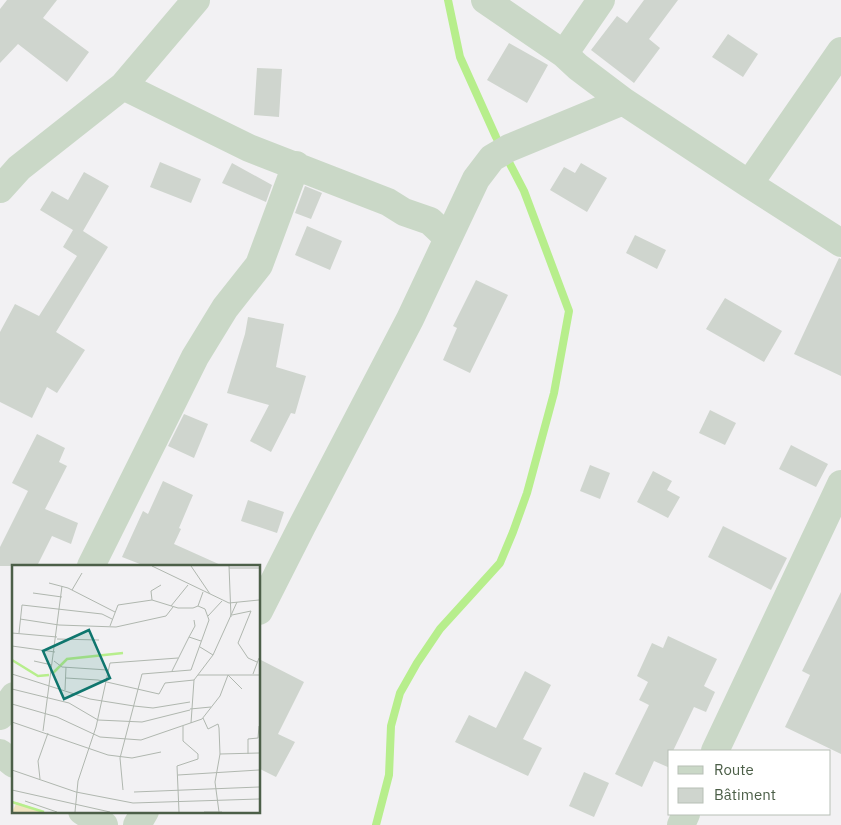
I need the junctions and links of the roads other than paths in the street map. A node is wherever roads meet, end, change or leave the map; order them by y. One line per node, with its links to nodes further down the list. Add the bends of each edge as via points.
1 (196, 0): 6 (street)
2 (486, 0): 5 (street)
3 (601, 0): 5 (street)
4 (841, 51): 9 (street)
5 (564, 54): 7 (street)
6 (123, 86): 8 (street, via 249,148); 10 (street, via 19,168)
7 (624, 101): 9 (street); 11 (street, via 501,153 476,179 462,208)
8 (296, 165): 11 (street, via 388,202); 14 (street, via 259,265 225,308 196,358)
9 (748, 184): 12 (street)
10 (0, 189)
11 (439, 229): 15 (street, via 410,319)
12 (841, 243)
13 (841, 484): 18 (street)
14 (92, 565)
15 (260, 610)
16 (12, 699): 17 (street)
17 (0, 716)
18 (715, 750)
19 (0, 753): 20 (street)
20 (12, 762)
21 (84, 812): 23 (street)
22 (144, 812): 24 (street)
23 (104, 825)
24 (137, 825)

